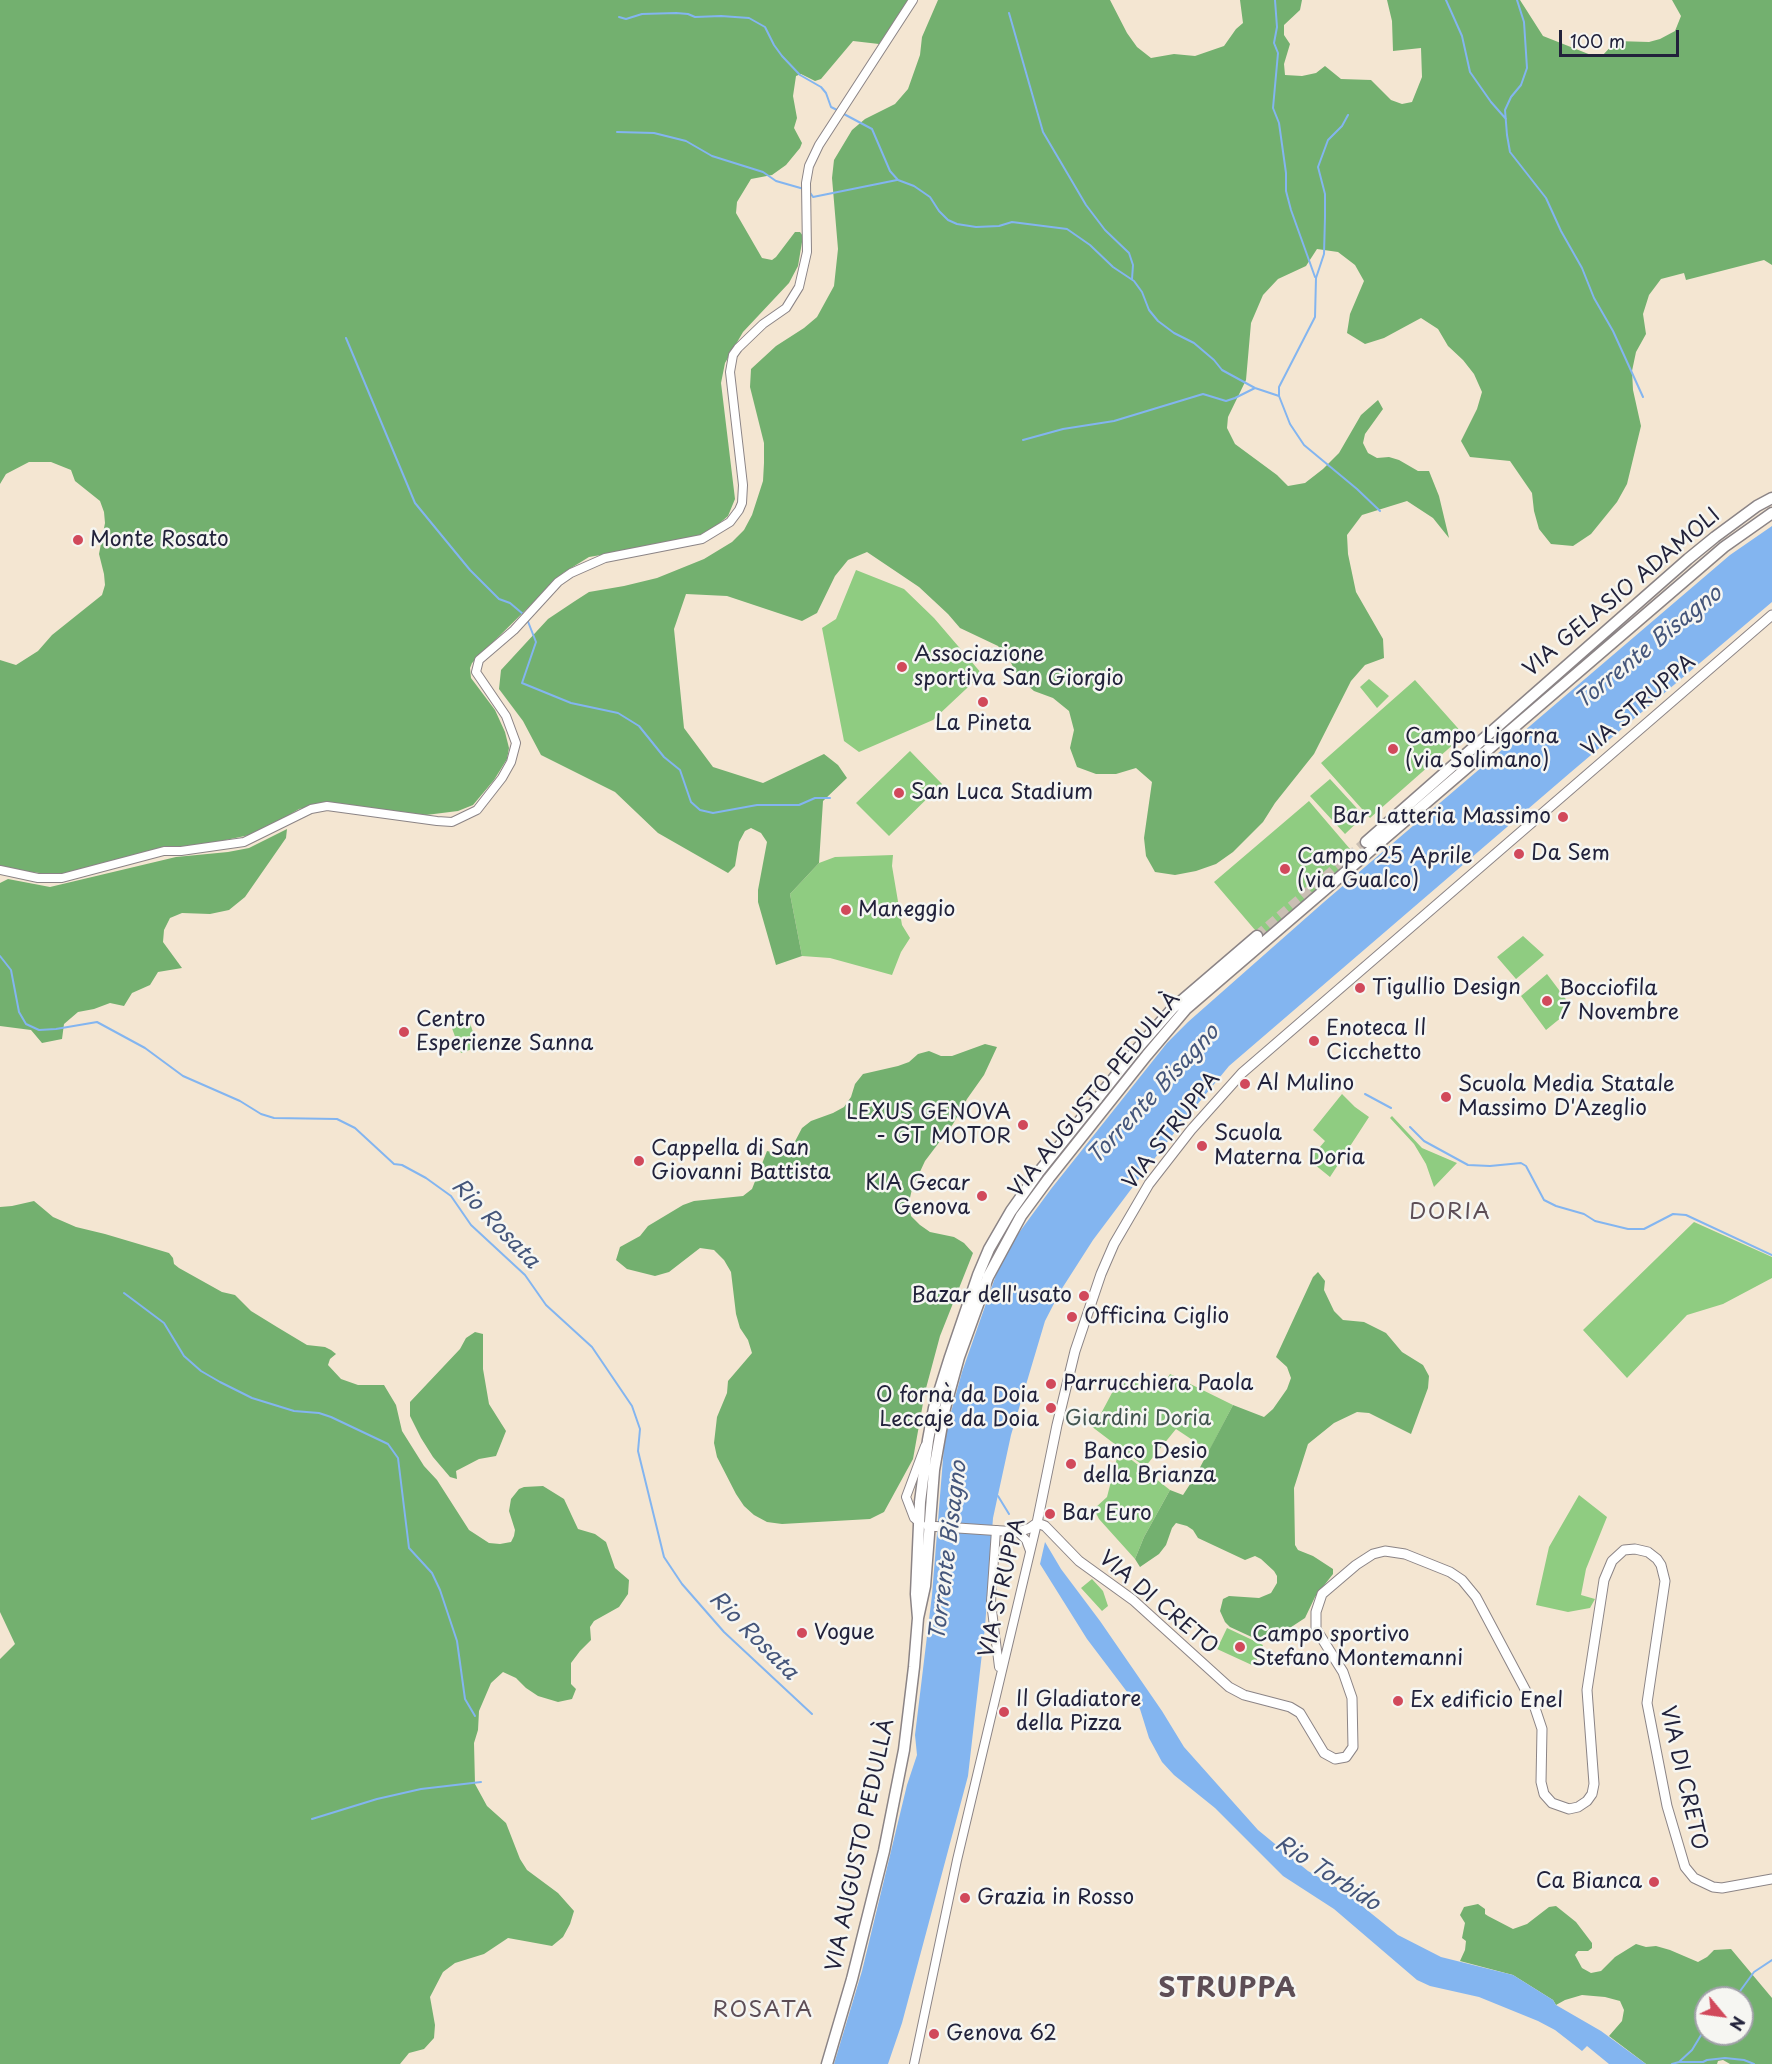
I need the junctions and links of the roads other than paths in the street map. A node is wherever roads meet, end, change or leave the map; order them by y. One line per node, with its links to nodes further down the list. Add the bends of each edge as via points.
1 (913, 0): 7 (street, via 809,166 807,252 799,287 786,308 763,324 733,355 730,372 743,485 736,516 702,539 605,558 571,573 479,660 476,672 506,716 516,743 502,778 477,810 452,822 327,806 244,842 164,851 62,878 38,878)
2 (1772, 498): 6 (main road, VIA GELASIO ADAMOLI, via 1715,537)
3 (1772, 513): 5 (main road, VIA GELASIO ADAMOLI, via 1724,547)
4 (1772, 615): 9 (main road, VIA STRUPPA, via 1251,1066 1185,1137 1136,1205 1101,1274 1075,1351)
5 (1508, 733): 10 (main road, VIA AUGUSTO PEDULLÀ, via 1186,1009 1028,1207 988,1277 959,1357 945,1408)
6 (1366, 842)
7 (0, 870)
8 (1257, 936): 10 (main road, VIA AUGUSTO PEDULLÀ, via 1171,1011 1137,1049 1038,1173 989,1249 934,1408 928,1440)
9 (1037, 1523): 12 (main road); 13 (street, VIA STRUPPA); 17 (main road, VIA DI CRETO, via 1230,1687 1300,1713 1324,1754 1335,1759 1346,1757 1353,1747 1352,1698 1343,1672 1316,1629 1322,1594 1356,1565 1384,1551 1405,1554 1450,1572 1476,1597 1535,1708 1542,1729 1542,1789 1549,1800 1565,1808 1587,1802 1594,1784 1587,1690 1604,1580 1612,1561 1624,1550 1648,1552 1657,1558 1664,1572 1664,1591 1647,1703 1667,1806 1685,1867 1694,1878 1713,1887)
10 (928, 1525): 11 (main road); 18 (main road, VIA AUGUSTO PEDULLÀ, via 925,1586 896,1793 852,1979)
11 (994, 1530): 12 (main road); 14 (street)
12 (1018, 1532): 13 (street)
13 (1030, 1552): 15 (street, VIA STRUPPA)
14 (993, 1615): 15 (street, via 1004,1630); 16 (street)
15 (1013, 1623): 16 (street, VIA STRUPPA)
16 (998, 1686): 19 (street, VIA STRUPPA)
17 (1772, 1879)
18 (827, 2064)
19 (914, 2064)

